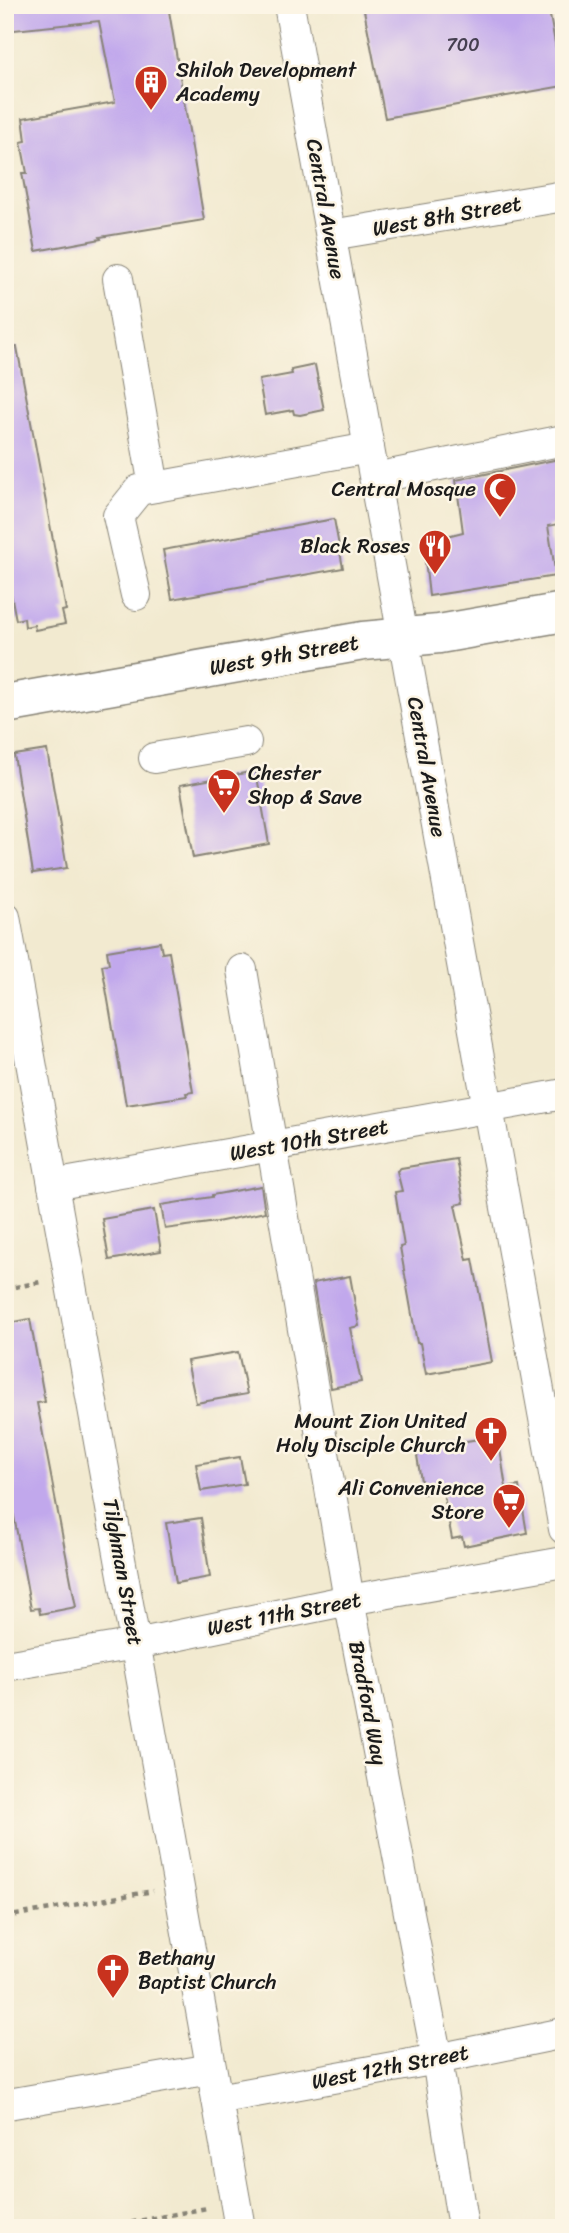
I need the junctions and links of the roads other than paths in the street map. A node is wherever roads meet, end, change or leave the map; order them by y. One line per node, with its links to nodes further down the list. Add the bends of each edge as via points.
1 (289, 5): 3 (street, Central Avenue)
2 (564, 196): 3 (street, West 8th Street)
3 (331, 236): 6 (street, Central Avenue)
4 (118, 279): 8 (street)
5 (564, 440): 7 (street)
6 (369, 448): 7 (street, Central Avenue); 8 (street)
7 (375, 478): 11 (street, Central Avenue)
8 (154, 487): 9 (street, via 139,490 118,516)
9 (136, 596)
10 (564, 612): 11 (main road, West 9th Street)
11 (403, 637): 12 (main road, West 9th Street); 18 (street, Central Avenue)
12 (5, 704)
13 (246, 743): 14 (street)
14 (154, 758)
15 (6, 930): 20 (street, Tilghman Street)
16 (242, 970): 19 (street, Bradford Way)
17 (564, 1094): 18 (street, West 10th Street)
18 (488, 1108): 19 (street, West 10th Street); 21 (street, Central Avenue)
19 (271, 1146): 20 (street, West 10th Street); 23 (street, Bradford Way)
20 (53, 1185): 24 (street, Tilghman Street)
21 (564, 1529)
22 (564, 1562): 23 (street, West 11th Street)
23 (349, 1600): 24 (street, West 11th Street); 27 (street, Bradford Way)
24 (136, 1644): 25 (street, West 11th Street); 28 (street, Tilghman Street)
25 (5, 1667)
26 (564, 2033): 27 (street, West 12th Street)
27 (437, 2059): 29 (street, West 12th Street); 32 (street, Bradford Way)
28 (211, 2069): 29 (street, Tilghman Street); 30 (street)
29 (217, 2099): 31 (street, Tilghman Street)
30 (8, 2104)
31 (238, 2215)
32 (463, 2228)

